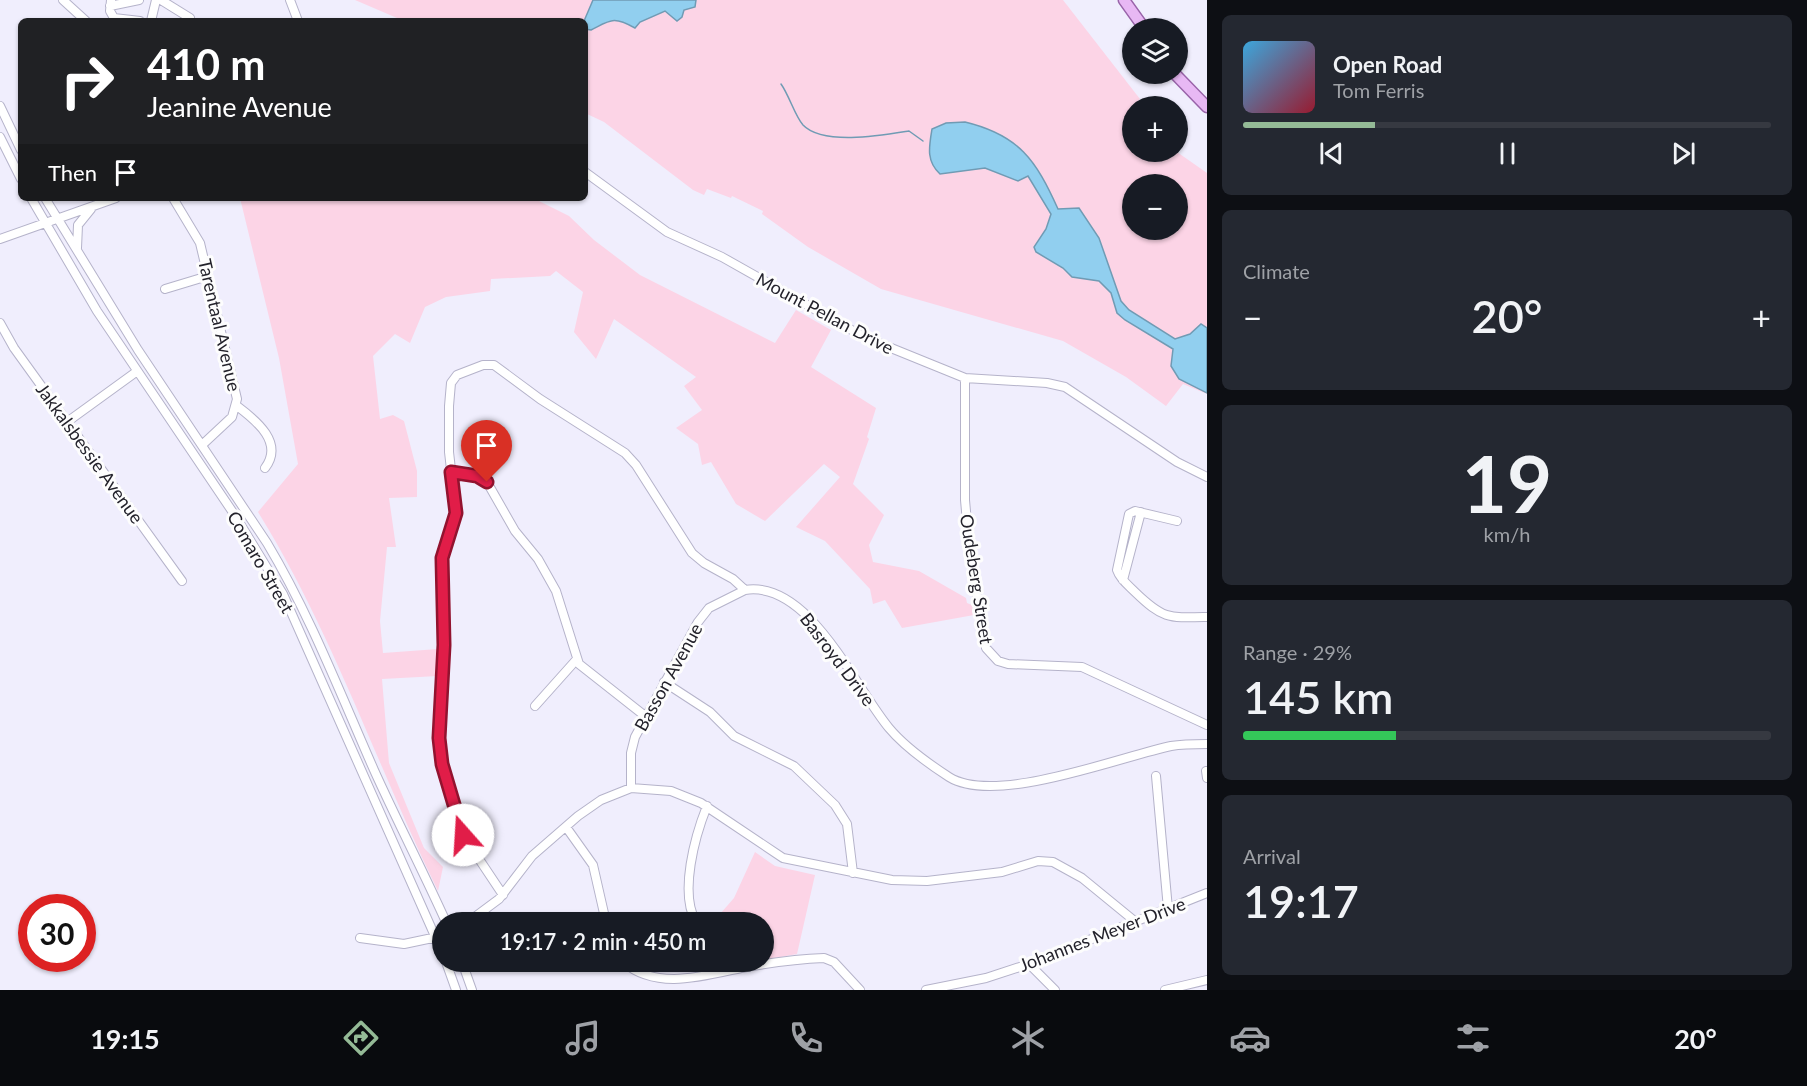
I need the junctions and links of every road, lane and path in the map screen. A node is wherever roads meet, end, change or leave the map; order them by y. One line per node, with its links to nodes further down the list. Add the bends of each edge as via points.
1 (63, 0): 8 (street)
2 (138, 0): 7 (street)
3 (156, 0): 10 (street)
4 (161, 0): 11 (street)
5 (290, 0): 12 (street)
6 (1124, 0): 13 (main road)
7 (110, 3): 9 (street)
8 (83, 18)
9 (114, 18)
10 (152, 18)
11 (190, 18)
12 (297, 18)
13 (1137, 18)
14 (1184, 84): 16 (main road)
15 (0, 106): 18 (street)
16 (1207, 107)
17 (0, 137): 19 (street)
18 (18, 144)
19 (18, 173)
20 (588, 174): 34 (street, Mount Pellan Drive, via 667,232 722,257 864,337)
21 (33, 201): 27 (street, Comaro Street)
22 (47, 201): 26 (street, Comaro Street)
23 (107, 201): 25 (street)
24 (175, 201): 30 (street, Tarentaal Avenue, via 198,237)
25 (93, 206): 26 (street); 29 (street, via 78,225)
26 (57, 219): 27 (street); 29 (street, Comaro Street)
27 (45, 224): 28 (street); 33 (street, Comaro Street)
28 (0, 239)
29 (77, 249): 37 (street, Comaro Street)
30 (208, 276): 31 (street); 35 (street, Tarentaal Avenue)
31 (165, 289)
32 (0, 323): 36 (street, Jakkalsbessie Avenue)
33 (136, 372): 36 (street); 63 (street, Comaro Street, via 236,517 283,594 392,843)
34 (965, 378): 40 (street, Mount Pellan Drive, via 1065,387 1177,462); 49 (street, Oudeberg Street, via 965,519 982,634 991,655 1008,664 1082,667)
35 (237, 406): 37 (street, Tarentaal Avenue, via 232,417); 38 (street, via 273,446 273,456)
36 (67, 422): 42 (street, Jakkalsbessie Avenue)
37 (202, 445): 59 (street, Comaro Street, via 296,593)
38 (265, 468)
39 (451, 472): 43 (street, via 448,431 454,377 486,364 498,367 625,453 692,553); 45 (street, via 477,476 489,486 561,599); 57 (street, via 456,513 442,558 440,751 463,835)
40 (1207, 477)
41 (1177, 521): 44 (street, via 1141,512 1129,514 1117,565 1119,575 1162,615)
42 (182, 581)
43 (745, 590): 46 (street, Basson Avenue, via 706,612); 50 (street, Basroyd Drive, via 771,591 797,607 819,629 892,731 961,783 983,786 1031,781 1172,746)
44 (1207, 617)
45 (577, 659): 47 (street); 48 (street, via 586,672)
46 (664, 682): 48 (street, Basson Avenue); 55 (street, via 705,708 734,736 794,766 835,805 847,824)
47 (535, 706)
48 (645, 716): 52 (street, Basson Avenue, via 631,749)
49 (1207, 725)
50 (1207, 744)
51 (1156, 776): 58 (street)
52 (632, 788): 53 (street, via 670,791); 54 (street, via 601,800)
53 (707, 806): 55 (street, via 777,856); 62 (street, via 698,831 689,887)
54 (566, 827): 57 (street, via 532,856); 61 (street, via 592,865)
55 (853, 873): 64 (street, via 920,882 995,873 1050,861 1078,874)
56 (1207, 892): 58 (street, Johannes Meyer Drive)
57 (503, 895): 60 (street)
58 (1168, 909): 64 (street, Johannes Meyer Drive)
59 (441, 912)
60 (481, 912)
61 (604, 912)
62 (692, 912)
63 (432, 921)
64 (1137, 923): 68 (street, Johannes Meyer Drive)
65 (360, 938): 66 (street, via 396,944)
66 (432, 938)
67 (774, 962): 76 (street, via 827,958)
68 (1029, 964): 77 (street, Johannes Meyer Drive, via 986,978); 78 (street)
69 (450, 972): 74 (street)
70 (466, 972): 75 (street)
71 (634, 972): 72 (street, via 666,987 697,982)
72 (720, 972)
73 (1207, 980): 79 (street)
74 (456, 990)
75 (472, 990)
76 (860, 990)
77 (926, 990)
78 (1055, 990)
79 (1165, 990)

